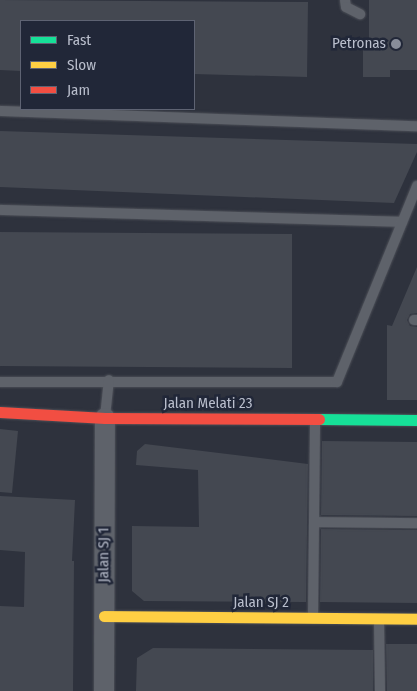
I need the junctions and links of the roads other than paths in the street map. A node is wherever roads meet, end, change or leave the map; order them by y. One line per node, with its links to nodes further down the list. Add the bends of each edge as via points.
1 (345, 0): 2 (lane, via 346,7)
2 (360, 14)
3 (0, 111): 4 (lane)
4 (417, 126)
5 (417, 186): 7 (lane)
6 (0, 210): 7 (lane)
7 (402, 222): 8 (lane, via 337,382)
8 (109, 380): 9 (lane); 11 (lane)
9 (0, 382)
10 (0, 412): 11 (street, Jalan Melati 23)
11 (105, 418): 12 (street, Jalan Melati 23); 16 (street, Jalan SJ 1)
12 (315, 420): 13 (street, Jalan Melati 23); 14 (lane)
13 (417, 420)
14 (314, 522): 15 (lane); 17 (lane)
15 (417, 523)
16 (104, 616): 17 (street, Jalan SJ 2); 20 (street, Jalan SJ 1)
17 (313, 618): 18 (street, Jalan SJ 2)
18 (379, 619): 19 (street, Jalan SJ 2); 21 (lane)
19 (417, 619)
20 (104, 691)
21 (380, 691)

